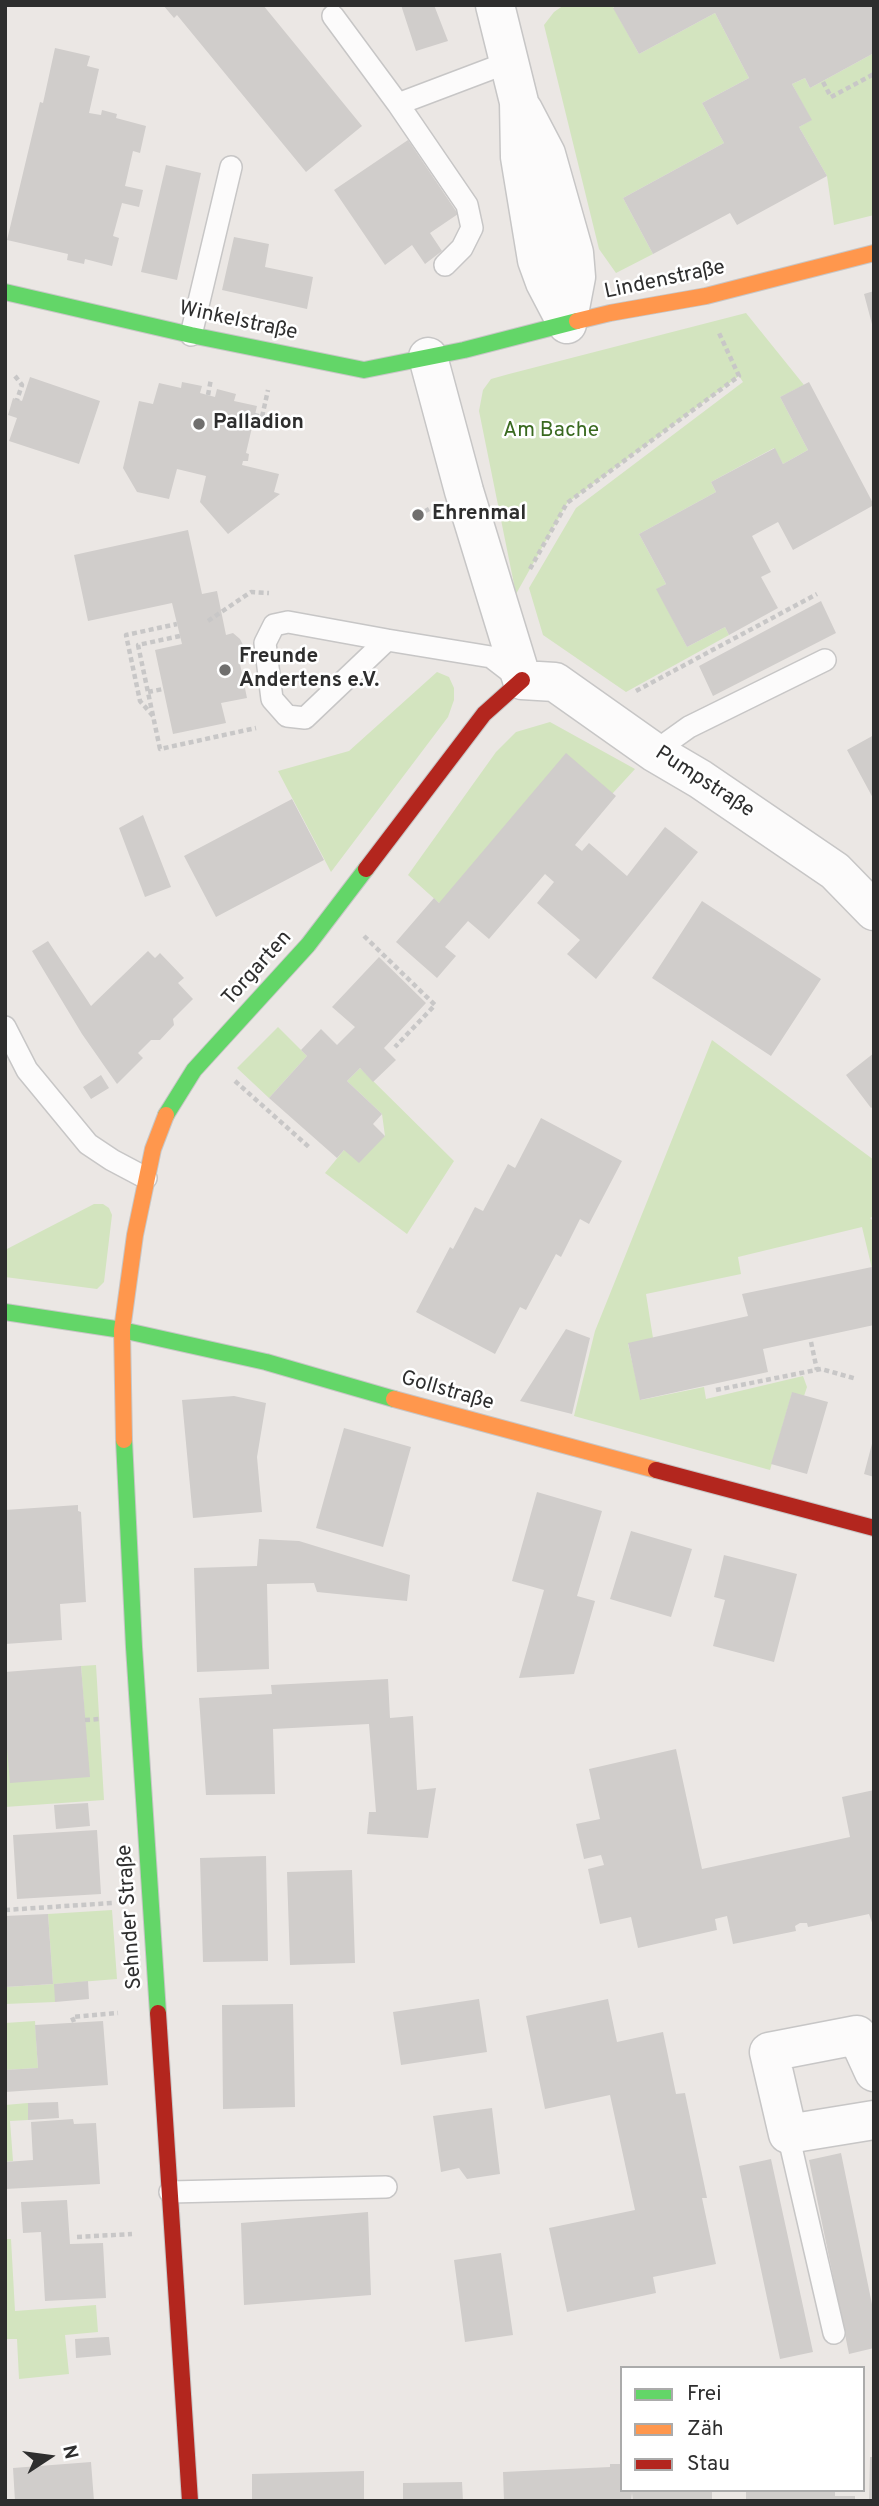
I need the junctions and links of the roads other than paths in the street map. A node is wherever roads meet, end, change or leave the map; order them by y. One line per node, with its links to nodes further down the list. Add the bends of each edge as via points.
1 (495, 5): 3 (street)
2 (333, 16): 4 (lane)
3 (509, 62): 4 (lane); 9 (street, via 519,102 546,154 574,253 576,277)
4 (398, 104): 7 (lane, via 467,205 472,228 463,248)
5 (231, 167): 10 (lane)
6 (874, 253): 9 (street, Lindenstraße, via 706,296)
7 (445, 265)
8 (5, 292): 10 (street, Winkelstraße)
9 (567, 324): 11 (street, Lindenstraße)
10 (191, 335): 11 (street, Winkelstraße, via 364,370)
11 (446, 354): 14 (street, via 497,600)
12 (387, 640): 12 (lane, via 305,718 287,716 272,699 265,643 274,625 288,622); 14 (lane, via 491,657)
13 (825, 660): 15 (lane, via 689,727)
14 (522, 680): 15 (street, Pumpstraße, via 555,682); 18 (street, Torgarten, via 484,714 308,946 194,1070 163,1121)
15 (654, 752): 16 (street, Pumpstraße, via 835,871)
16 (874, 911)
17 (5, 1027): 18 (lane, via 27,1070 88,1144)
18 (146, 1178): 20 (street, Torgarten)
19 (5, 1312): 20 (street, Gollstraße)
20 (122, 1330): 21 (street, Gollstraße, via 266,1362); 27 (street, Sehnder Straße, via 134,1647)
21 (874, 1528)
22 (866, 2030): 23 (street); 25 (street, via 769,2052)
23 (874, 2072)
24 (874, 2120): 25 (street)
25 (788, 2134): 28 (lane)
26 (386, 2187): 27 (lane)
27 (170, 2192): 29 (street, Sehnder Straße)
28 (834, 2333)
29 (190, 2501)

